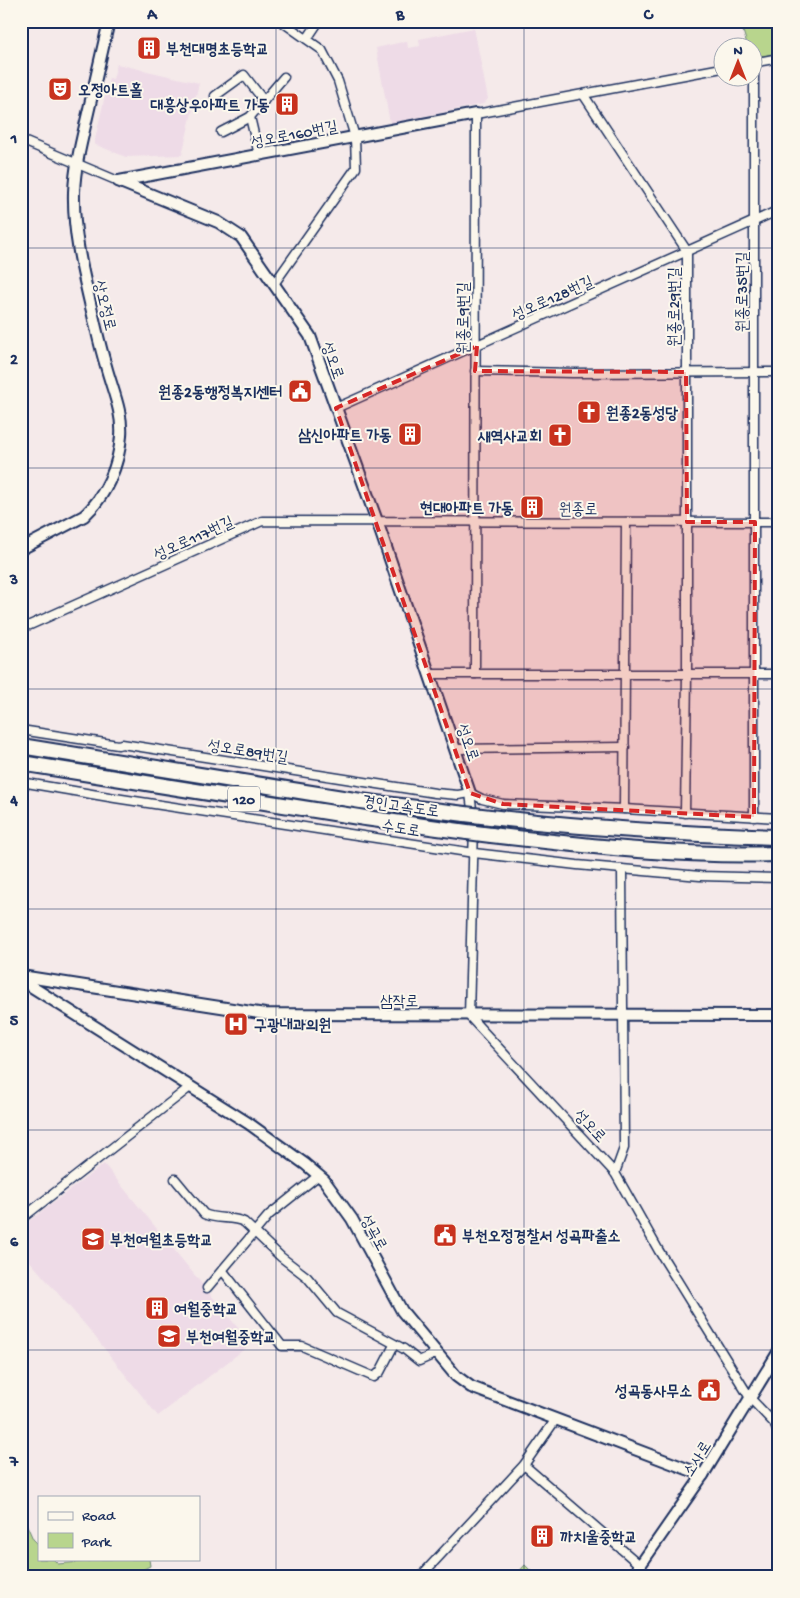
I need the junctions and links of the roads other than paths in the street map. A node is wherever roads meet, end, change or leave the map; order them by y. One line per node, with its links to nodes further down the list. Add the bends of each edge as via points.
1 (109, 21): 19 (street, 상오정로)
2 (281, 21): 4 (street)
3 (319, 21): 4 (street)
4 (307, 39): 16 (street, via 322,50 338,80)
5 (779, 58): 6 (street)
6 (762, 61)
7 (712, 70): 10 (street)
8 (284, 77): 12 (street)
9 (753, 88): 22 (street, 원종로35번길)
10 (583, 94): 13 (street); 23 (street, 원종로29번길)
11 (215, 96): 12 (street, via 244,75)
12 (264, 101): 14 (street)
13 (476, 114): 16 (street, 성오로160번길); 25 (street, 원종로9번길)
14 (250, 117): 15 (street); 18 (street)
15 (222, 132)
16 (355, 137): 18 (street, 성오로160번길); 24 (street, via 356,168)
17 (21, 140): 19 (street, 성오로)
18 (258, 155): 20 (street, 성오로160번길)
19 (77, 164): 20 (street, 성오로); 37 (street, 상오정로, via 74,191 78,251 120,415 119,453 106,488 89,512)
20 (118, 181): 24 (street, 성오로, via 218,222 241,237)
21 (779, 210): 22 (street, 성오로128번길)
22 (755, 220): 23 (street, 성오로128번길); 28 (street, 원종로35번길)
23 (687, 251): 25 (street, 성오로128번길); 27 (street, 원종로29번길)
24 (274, 284): 30 (street, 성오로, via 310,336)
25 (477, 346): 26 (street, 원종로9번길); 30 (street, 성오로128번길)
26 (475, 371): 27 (street); 32 (street, 원종로9번길)
27 (686, 372): 28 (street); 34 (street, 원종로29번길)
28 (755, 372): 29 (street); 35 (street, 원종로35번길)
29 (779, 372)
30 (336, 408): 31 (street, 성오로)
31 (376, 521): 32 (street, 원종로); 38 (street, 성오로117번길, via 262,521); 39 (street, 성오로)
32 (476, 521): 33 (street, 원종로); 40 (street, 원종로9번길)
33 (626, 522): 34 (street, 원종로); 41 (street)
34 (687, 522): 35 (street, 원종로); 42 (street, 원종로29번길)
35 (755, 522): 36 (street, 원종로); 43 (street, 원종로35번길)
36 (779, 522)
37 (21, 549)
38 (30, 625)
39 (430, 674): 40 (street); 48 (street, 성오로)
40 (475, 674): 41 (street)
41 (626, 674): 42 (street); 47 (street)
42 (687, 674): 43 (street); 53 (street, 원종로29번길)
43 (754, 674): 44 (street); 54 (street, 원종로35번길)
44 (779, 674)
45 (21, 730): 51 (street, 성오로89번길, via 435,793)
46 (21, 746): 56 (highway, 경인고속도로 / 120, bridge, via 490,818 650,832)
47 (625, 748): 48 (street); 52 (street)
48 (456, 749): 51 (street, 성오로)
49 (21, 763): 58 (highway, 경인고속도로 / 120, bridge, via 355,817 491,835 673,852)
50 (21, 782): 57 (street, 수도로)
51 (470, 793): 52 (street, via 503,804); 57 (street, 성오로, via 474,812)
52 (624, 809): 53 (street)
53 (685, 812): 54 (street)
54 (754, 817): 55 (street)
55 (779, 818)
56 (779, 837)
57 (474, 852): 59 (street, 수도로); 65 (street, 성오로)
58 (779, 854)
59 (622, 869): 60 (street, 수도로, via 700,876); 64 (street)
60 (779, 878)
61 (21, 976): 65 (street, 삼작로, via 265,1014)
62 (21, 980): 66 (street, 성곡로)
63 (779, 1014): 64 (street, 삼작로)
64 (623, 1015): 65 (street, 삼작로); 67 (street, via 624,1148)
65 (469, 1016): 67 (street, 성오로)
66 (190, 1087): 68 (street, 성곡로, via 248,1123); 70 (street)
67 (615, 1173): 77 (street, 성오로)
68 (319, 1175): 71 (street, via 269,1215); 76 (street, 성곡로, via 352,1219 402,1311)
69 (175, 1179): 71 (street, via 204,1214 238,1219)
70 (21, 1219)
71 (254, 1233): 72 (street); 74 (street, via 307,1277 337,1313)
72 (223, 1271): 73 (street); 74 (street, via 282,1346 302,1346 374,1377)
73 (207, 1288)
74 (394, 1345): 76 (street, via 419,1361)
75 (779, 1351): 77 (street, 소사로)
76 (437, 1353): 78 (street, 성곡로, via 456,1376 471,1387)
77 (750, 1398): 79 (street, 성오로, via 774,1423); 81 (street, 소사로)
78 (556, 1419): 80 (street); 81 (street, 성곡로)
79 (779, 1435)
80 (524, 1465): 82 (street); 83 (street)
81 (703, 1475): 82 (street, 소사로)
82 (641, 1566): 84 (street, 소사로)
83 (420, 1577)
84 (632, 1577)

